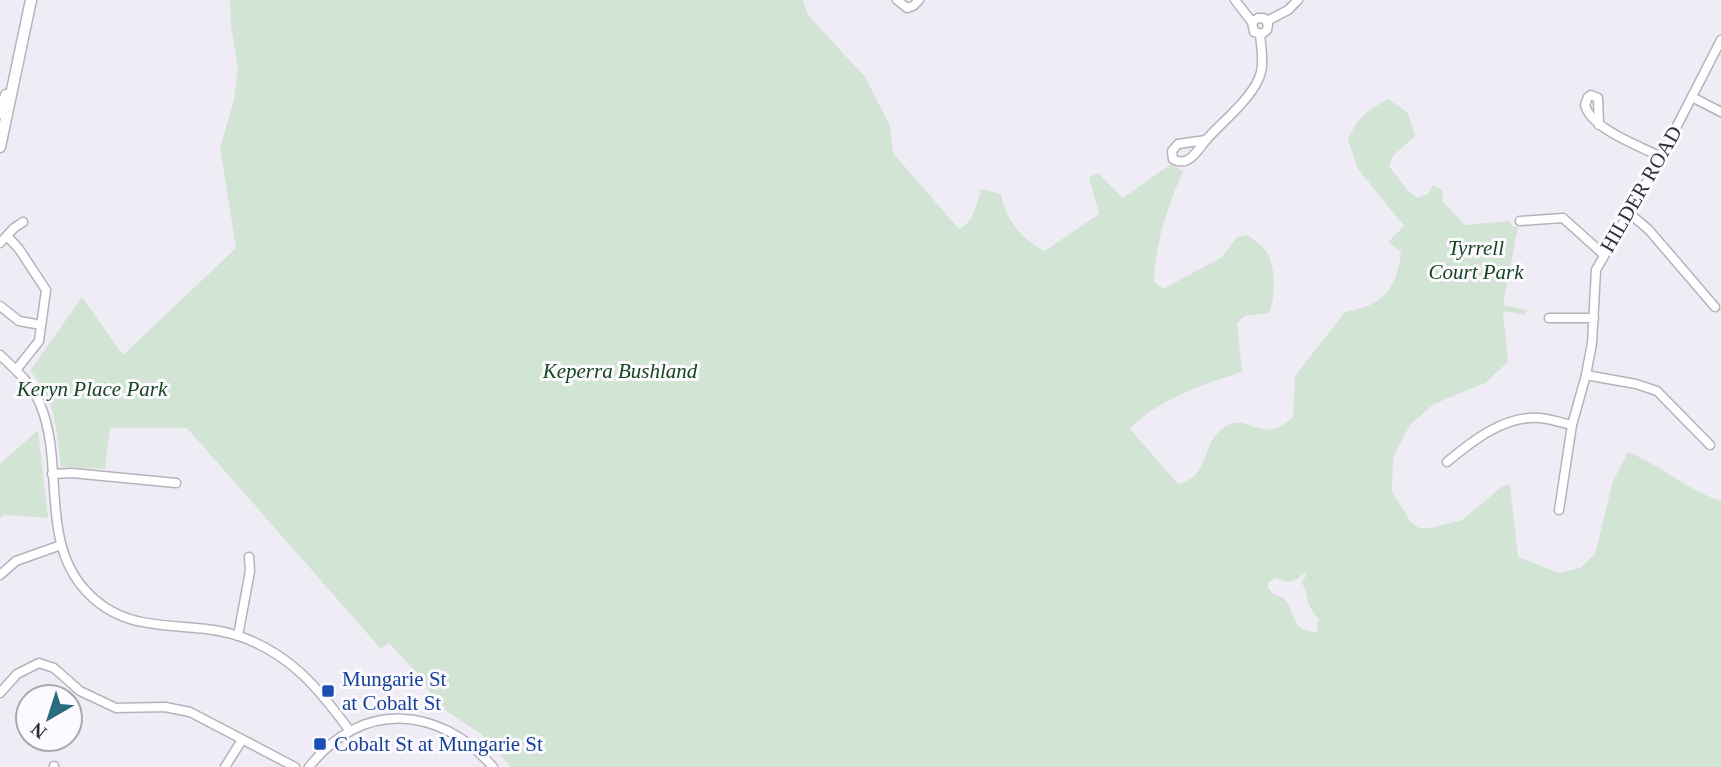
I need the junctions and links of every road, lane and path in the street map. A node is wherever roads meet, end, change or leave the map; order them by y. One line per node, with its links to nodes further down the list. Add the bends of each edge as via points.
1 (31, 0): 10 (main road)
2 (897, 0): 3 (street, via 907,8)
3 (919, 0)
4 (1234, 0): 6 (street)
5 (1298, 0): 7 (street)
6 (1252, 22): 7 (street, via 1260,17); 8 (street, via 1253,30)
7 (1268, 22): 8 (street, via 1267,30)
8 (1260, 34): 15 (street, via 1258,81)
9 (1721, 40): 11 (street, HILDER ROAD)
10 (16, 65): 13 (main road); 16 (main road)
11 (1692, 97): 12 (street); 17 (street, HILDER ROAD)
12 (1721, 112)
13 (0, 113)
14 (1599, 125): 17 (street)
15 (1206, 140)
16 (0, 147)
17 (1661, 157): 18 (street, HILDER ROAD)
18 (1629, 213): 23 (street, HILDER ROAD); 25 (street)
19 (1520, 221): 23 (street, via 1563,218)
20 (23, 222): 21 (street)
21 (7, 236): 22 (street); 28 (street, via 44,285)
22 (0, 243)
23 (1603, 254): 27 (street, HILDER ROAD, via 1596,270)
24 (0, 306): 28 (street, via 19,321)
25 (1715, 307)
26 (1549, 318): 27 (street)
27 (1594, 318): 31 (street, HILDER ROAD)
28 (41, 324): 30 (street, via 38,343)
29 (0, 355): 30 (street)
30 (16, 370): 35 (street, via 44,413)
31 (1586, 375): 32 (street, HILDER ROAD); 33 (street, via 1657,391)
32 (1573, 425): 34 (street, via 1523,419 1485,433); 37 (street, HILDER ROAD)
33 (1710, 445)
34 (1447, 462)
35 (52, 474): 36 (street); 38 (street)
36 (176, 483)
37 (1559, 510)
38 (61, 545): 40 (street, via 16,561); 41 (street, via 80,584 116,614 140,623)
39 (249, 557): 41 (street)
40 (0, 575)
41 (238, 636): 43 (street, via 300,670)
42 (0, 693): 44 (street, via 18,674 38,663 54,668 80,691 116,708 165,707 190,712)
43 (350, 731): 47 (street, via 328,745); 48 (street, via 391,718 416,719 450,732)
44 (242, 740): 45 (street); 46 (street)
45 (225, 767)
46 (295, 767)
47 (309, 767)
48 (493, 767)

